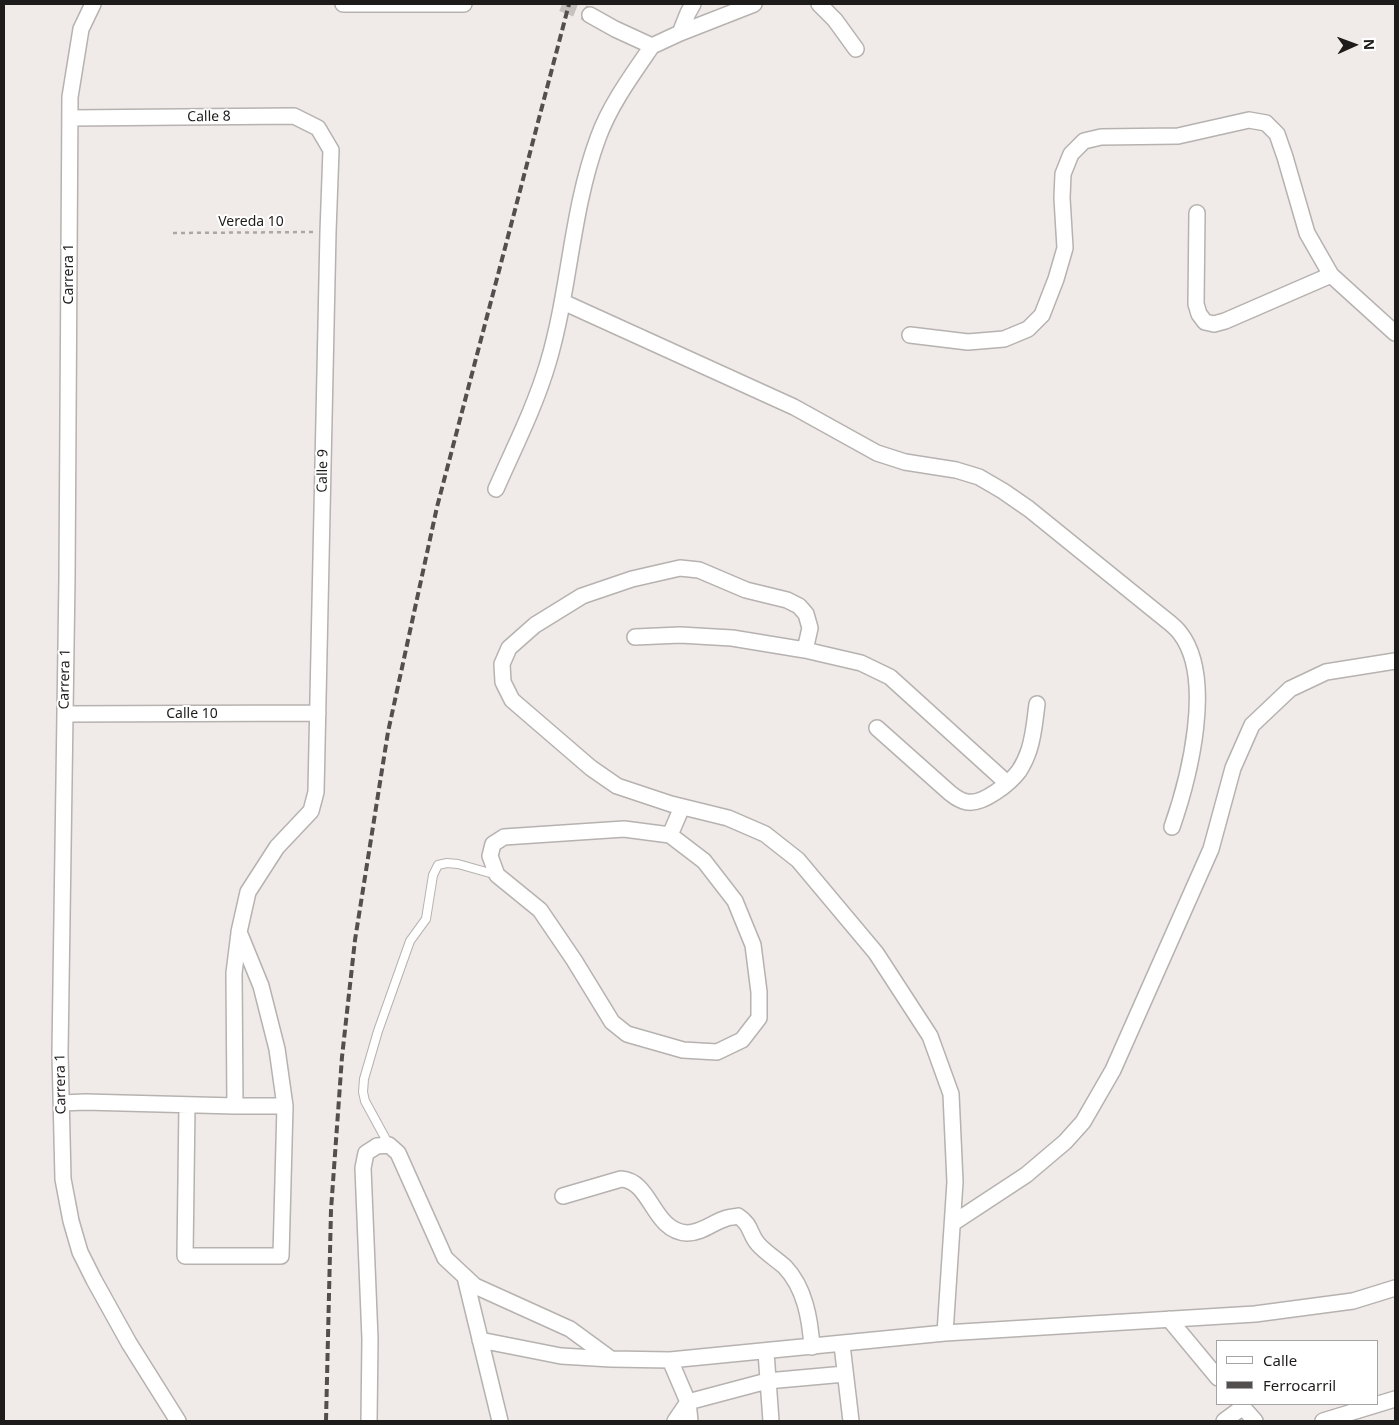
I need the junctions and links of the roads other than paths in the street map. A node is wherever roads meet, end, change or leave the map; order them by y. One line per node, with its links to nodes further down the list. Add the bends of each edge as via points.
1 (93, 4): 11 (street, Carrera 1, via 81,29)
2 (343, 4): 3 (street)
3 (464, 4)
4 (693, 4): 8 (street)
5 (754, 4): 8 (street)
6 (819, 4): 10 (street)
7 (590, 15): 9 (street)
8 (680, 33): 9 (street)
9 (652, 46): 15 (street, via 622,90 598,137 578,205)
10 (856, 50)
11 (70, 118): 12 (street, Calle 8, via 294,116 318,128); 24 (street, Carrera 1)
12 (331, 150): 23 (street, Calle 9)
13 (1197, 213): 14 (street, via 1196,304 1205,322 1225,321)
14 (1331, 275): 16 (street); 17 (street, via 1307,233 1277,134 1266,123 1249,120 1178,136 1101,137 1084,141 1071,154 1063,174 1065,248 1042,315 1028,330 1004,340 968,342)
15 (563, 302): 18 (street, via 535,401); 28 (street, via 794,407 877,453 979,477 1029,509 1160,615 1180,633 1190,652 1196,678 1197,713 1193,747 1182,799)
16 (1395, 333)
17 (910, 334)
18 (496, 489)
19 (635, 637): 20 (street, via 732,638)
20 (805, 650): 26 (street, via 861,663 890,677); 27 (street, via 810,628 806,614 799,606 746,590 699,570 680,568 632,579 582,596 535,625 509,648 502,664 503,682 512,700 603,778 617,786)
21 (1395, 661): 38 (street, via 1326,672 1290,689 1252,725 1233,768 1211,849 1113,1070 1082,1122 1065,1142 1026,1175)
22 (1037, 704): 26 (street, via 1029,750)
23 (318, 713): 24 (street, Calle 10); 31 (street, Calle 9, via 316,792 311,811 277,847 248,892)
24 (65, 714): 32 (street, Carrera 1)
25 (877, 728): 26 (street, via 961,800 969,803 990,796)
26 (1007, 784)
27 (682, 807): 29 (street); 38 (street, via 728,818 765,834 798,860 876,953 930,1036 951,1094 955,1182)
28 (1172, 827)
29 (670, 835): 30 (street, via 624,829 504,837 493,844 490,856); 30 (street, via 704,861 735,901 753,945 759,1018 742,1040 717,1052 683,1050 636,1037 612,1022 540,910)
30 (497, 875): 36 (lane, via 447,863 438,866 432,875 426,919 410,941 364,1079 365,1101)
31 (239, 932): 34 (street, Calle 9, via 234,973); 35 (street, via 263,995 277,1049)
32 (62, 1103): 33 (street); 57 (street, Carrera 1, via 63,1179 80,1252)
33 (188, 1105): 34 (street); 35 (street, via 185,1256 281,1256)
34 (235, 1106): 35 (street)
35 (285, 1106)
36 (389, 1144): 39 (street, via 398,1153 444,1258); 58 (street, via 377,1146 366,1153 363,1168 370,1339)
37 (563, 1196): 45 (street, via 621,1179 630,1180 667,1226 676,1231 699,1231 738,1216 746,1222 762,1250 785,1267 792,1277 805,1302)
38 (953, 1223): 42 (street)
39 (465, 1277): 43 (street); 47 (street, via 475,1286 570,1329)
40 (1395, 1288): 41 (street, via 1353,1302 1254,1314)
41 (1169, 1319): 42 (street); 50 (street)
42 (945, 1333): 44 (street)
43 (480, 1340): 47 (street, via 561,1356); 59 (street)
44 (842, 1345): 45 (street); 49 (street)
45 (812, 1347): 46 (street)
46 (766, 1352): 48 (street); 51 (street)
47 (611, 1359): 48 (street)
48 (670, 1360): 53 (street)
49 (845, 1374): 51 (street); 63 (street)
50 (1216, 1376)
51 (767, 1381): 53 (street); 62 (street)
52 (1395, 1399): 54 (street)
53 (688, 1402): 60 (street); 61 (street)
54 (1379, 1404)
55 (1375, 1405): 66 (street)
56 (1242, 1406): 64 (street); 65 (street)
57 (178, 1421)
58 (369, 1421)
59 (500, 1421)
60 (675, 1421)
61 (690, 1421)
62 (771, 1421)
63 (851, 1421)
64 (1224, 1421)
65 (1256, 1421)
66 (1323, 1421)

